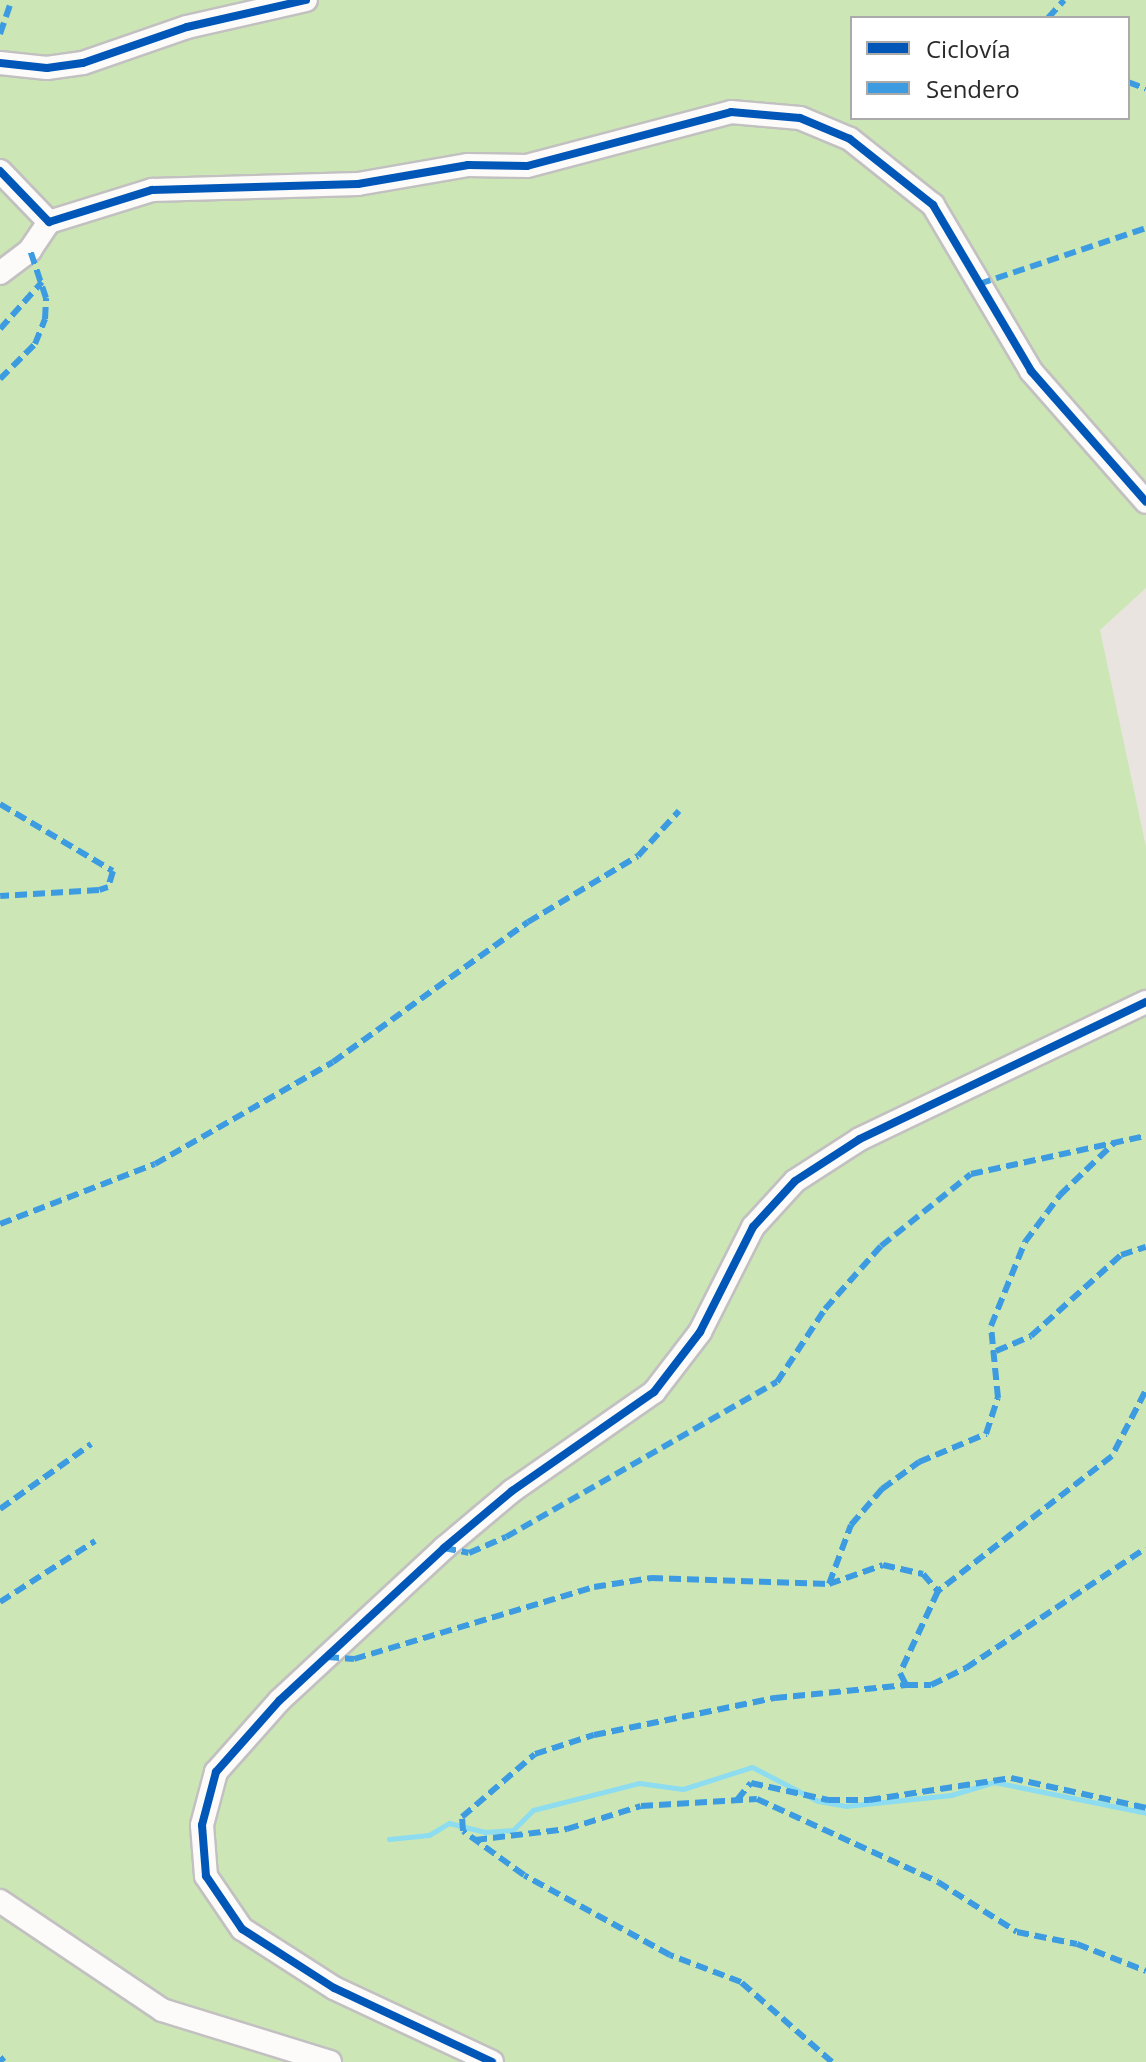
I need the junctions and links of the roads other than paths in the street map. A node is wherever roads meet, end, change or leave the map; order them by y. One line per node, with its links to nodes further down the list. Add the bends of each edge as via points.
1 (306, 0): 2 (street, via 187,27 83,63 47,68)
2 (0, 63)
3 (0, 171): 4 (street)
4 (49, 222): 5 (street, via 30,250); 6 (street, via 152,190 358,184 468,165 527,166 731,112 800,118 850,139 933,205 1031,371)
5 (0, 273)
6 (1146, 502)
7 (1146, 1002): 10 (street, via 860,1139 795,1181 753,1227 700,1332 654,1392 512,1491 444,1548 270,1710 216,1772 202,1825 206,1876 242,1929 334,1988)
8 (0, 1901): 9 (street, via 162,2010)
9 (330, 2062)
10 (492, 2062)

